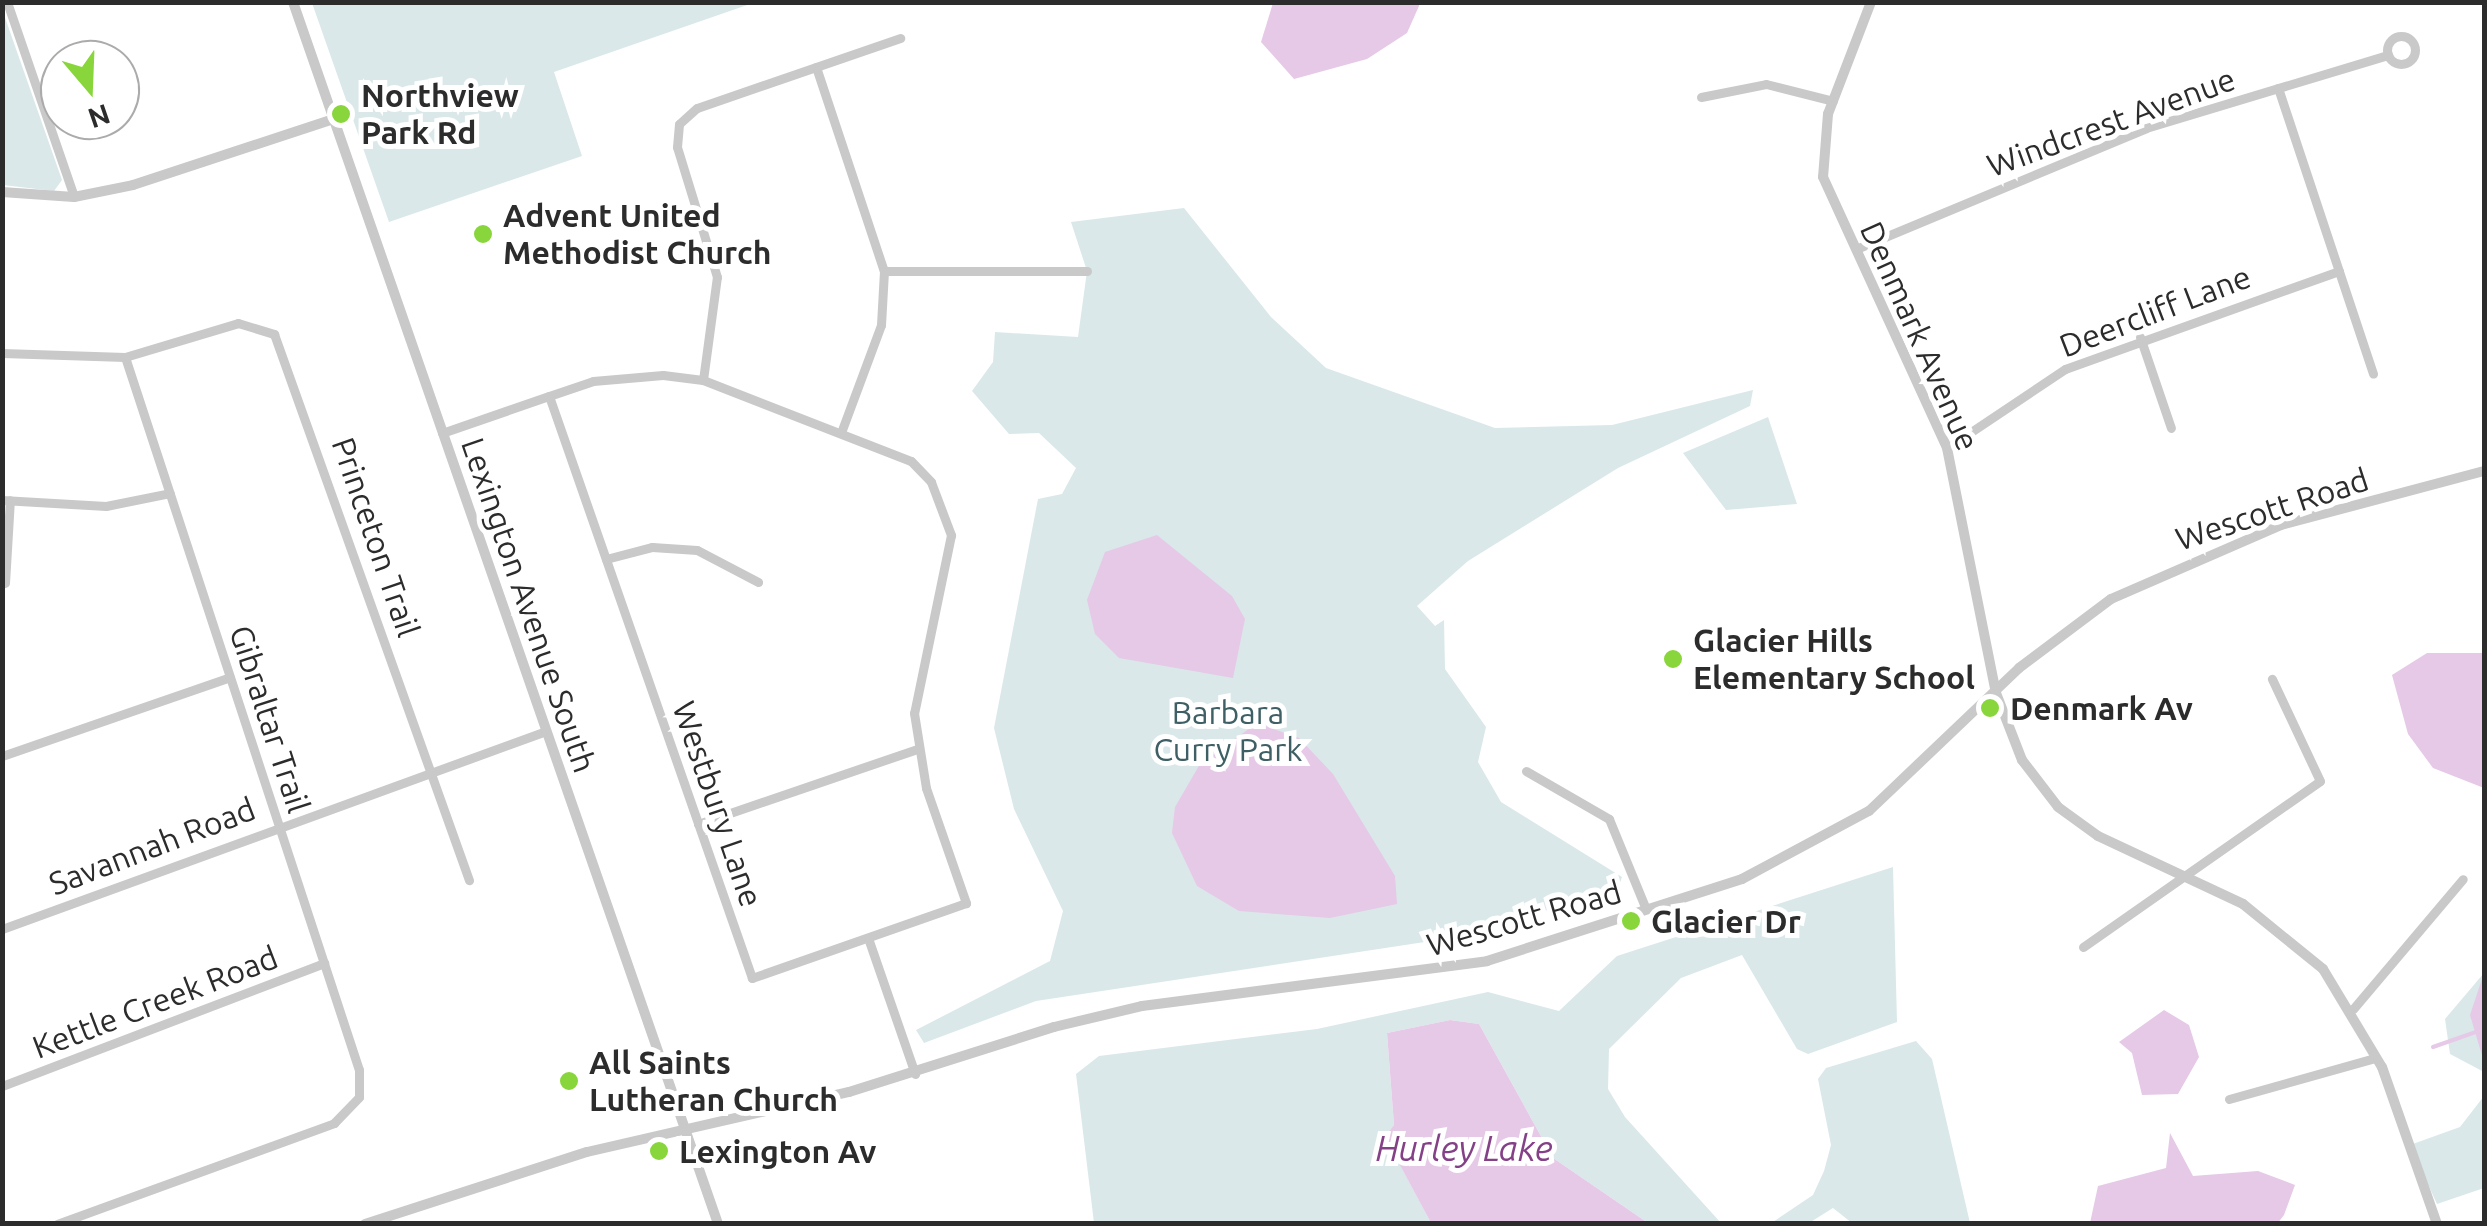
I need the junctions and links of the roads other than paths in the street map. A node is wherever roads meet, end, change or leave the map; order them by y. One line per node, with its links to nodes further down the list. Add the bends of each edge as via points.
1 (7, 2): 12 (street)
2 (293, 2): 10 (street, Lexington Avenue South)
3 (1871, 2): 9 (street, Denmark Avenue)
4 (900, 38): 6 (street)
5 (2388, 54): 7 (street, Windcrest Avenue)
6 (816, 67): 14 (street); 21 (street, via 697,108 679,124 677,147 717,277)
7 (2278, 88): 13 (street, Windcrest Avenue, via 2146,128); 16 (street)
8 (1701, 97): 9 (street, via 1766,84)
9 (1833, 100): 13 (street, Denmark Avenue, via 1823,177)
10 (334, 119): 12 (street); 25 (street, Lexington Avenue South)
11 (2, 192): 12 (street)
12 (74, 197)
13 (1856, 250): 26 (street, Denmark Avenue)
14 (884, 271): 15 (street); 24 (street, via 881,325)
15 (1087, 271)
16 (2339, 271): 17 (street, Deercliff Lane); 20 (street)
17 (2140, 337): 23 (street); 26 (street, Deercliff Lane, via 2065,369)
18 (2, 352): 19 (street)
19 (125, 358): 28 (street, Gibraltar Trail); 39 (street, Princeton Trail, via 238,323 264,326 284,348)
20 (2374, 374)
21 (703, 380): 22 (street, via 626,376); 24 (street)
22 (550, 396): 25 (street); 30 (street, Westbury Lane)
23 (2170, 428)
24 (842, 430): 37 (street, via 911,461 945,508 949,569 918,682)
25 (442, 432): 36 (street, Lexington Avenue South)
26 (1947, 448): 35 (street, Denmark Avenue)
27 (2484, 472): 35 (street, Wescott Road, via 2204,552 2079,621)
28 (170, 493): 29 (street, via 106,506); 33 (street, Gibraltar Trail)
29 (6, 500): 31 (street)
30 (606, 559): 32 (street, via 652,547 697,550); 42 (street, Westbury Lane)
31 (4, 582)
32 (758, 582)
33 (230, 677): 38 (street); 41 (street, Gibraltar Trail)
34 (2272, 679): 43 (street, via 2320,781)
35 (1996, 693): 43 (street, Denmark Avenue, via 2022,760 2058,807); 46 (street, Wescott Road, via 1909,778 1837,831 1742,879)
36 (546, 730): 39 (street, Savannah Road); 56 (street, Lexington Avenue South)
37 (917, 749): 42 (street); 48 (street, via 966,904)
38 (2, 756)
39 (431, 770): 41 (street, Savannah Road); 45 (street, Princeton Trail)
40 (1526, 771): 46 (street, via 1609,818)
41 (278, 824): 47 (street, Savannah Road); 50 (street, Gibraltar Trail)
42 (698, 824): 48 (street, Westbury Lane, via 752,978)
43 (2185, 876): 49 (street); 51 (street, Denmark Avenue, via 2284,932)
44 (2463, 879): 51 (street)
45 (469, 880)
46 (1646, 909): 53 (street, Wescott Road, via 1468,965 1142,1006)
47 (2, 929)
48 (868, 938): 53 (street)
49 (2083, 947)
50 (324, 963): 54 (street, Kettle Creek Road); 58 (street, Gibraltar Trail, via 359,1097 334,1123)
51 (2353, 1009): 52 (street, Denmark Avenue)
52 (2375, 1058): 55 (street); 60 (street, Denmark Avenue)
53 (915, 1074): 56 (street, Wescott Road)
54 (2, 1086)
55 (2229, 1099)
56 (684, 1129): 57 (street, Wescott Road); 59 (street, Lexington Avenue South)
57 (366, 1223)
58 (56, 1224)
59 (718, 1224)
60 (2437, 1224)

